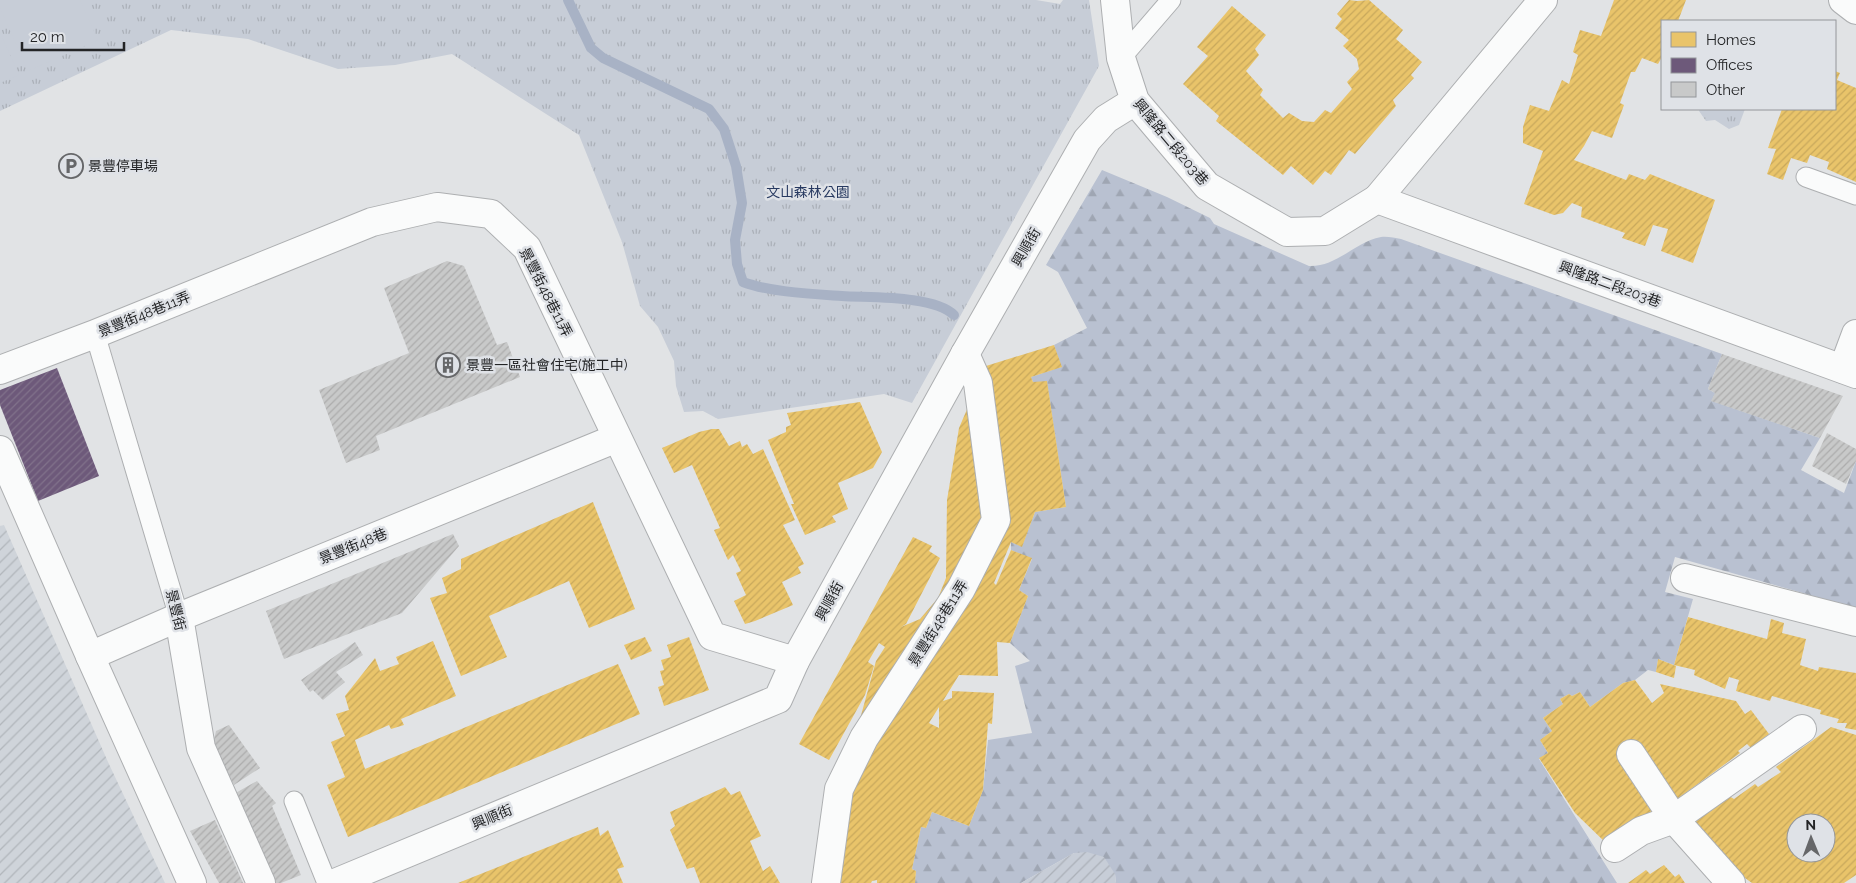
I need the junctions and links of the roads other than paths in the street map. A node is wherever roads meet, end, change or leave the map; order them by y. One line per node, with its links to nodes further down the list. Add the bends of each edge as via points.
1 (1115, 0): 6 (street, 興隆路二段203巷)
2 (1171, 0): 6 (lane)
3 (1543, 0): 10 (street, 興隆路二段203巷)
4 (1843, 0): 5 (street)
5 (1856, 10)
6 (1121, 58): 7 (street, 興隆路二段203巷)
7 (1135, 101): 10 (street, 興隆路二段203巷, via 1207,186 1287,232 1325,231); 13 (street, 興順街, via 1106,119 1087,140)
8 (1806, 177): 9 (lane)
9 (1856, 195)
10 (1377, 199): 15 (street, 興隆路二段203巷)
11 (95, 334): 14 (street, 景豐街48巷11弄); 16 (street, 景豐街48巷11弄, via 372,222 437,207 491,214 527,248); 19 (lane, 景豐街)
12 (1856, 334): 15 (street, 興隆路二段203巷)
13 (965, 354): 22 (street, 興順街); 32 (street, 景豐街48巷11弄, via 978,383 996,520 961,589 864,738 839,789)
14 (0, 370)
15 (1850, 372)
16 (618, 438): 19 (street, 景豐街48巷); 22 (street, 景豐街48巷11弄, via 712,636)
17 (0, 450): 21 (street)
18 (1685, 578): 20 (street)
19 (179, 617): 21 (street, 景豐街48巷); 29 (street, 景豐街, via 201,748)
20 (1856, 622)
21 (90, 656): 28 (street)
22 (795, 661): 31 (street, 興順街, via 778,699)
23 (1802, 729): 26 (street)
24 (1631, 754): 26 (street)
25 (294, 801): 30 (lane)
26 (1674, 819): 27 (street, via 1641,831); 33 (street)
27 (1615, 848)
28 (192, 883)
29 (261, 883)
30 (328, 883)
31 (335, 883)
32 (826, 883)
33 (1731, 883)

